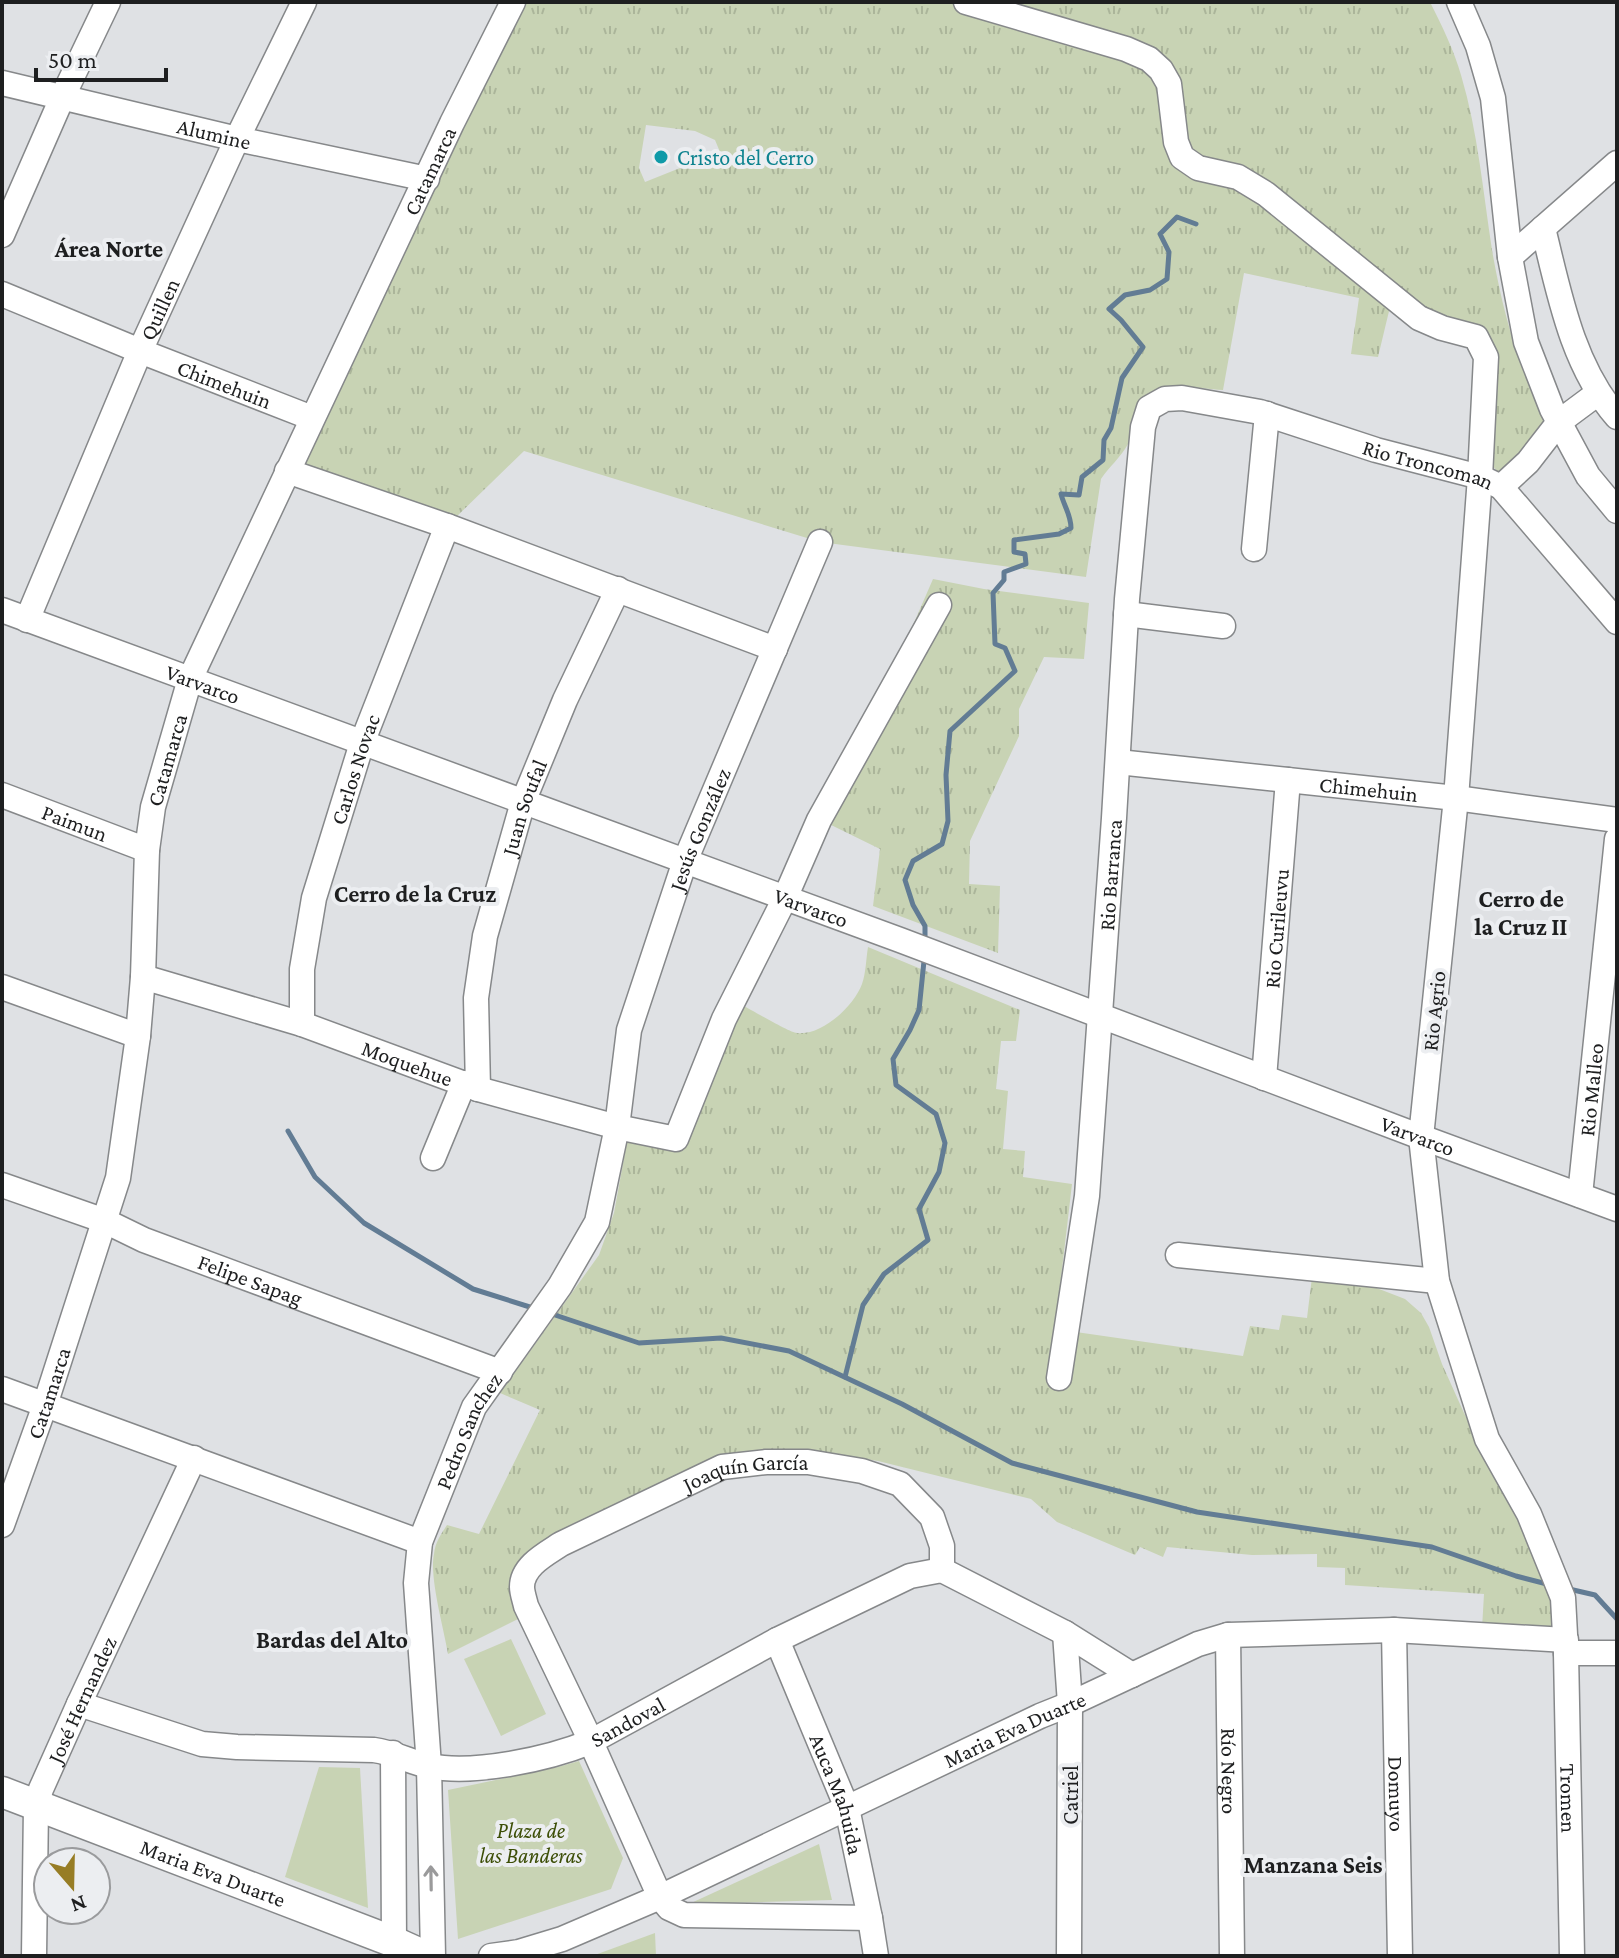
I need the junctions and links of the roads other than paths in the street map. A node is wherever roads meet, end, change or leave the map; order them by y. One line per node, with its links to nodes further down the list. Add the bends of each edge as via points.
1 (108, 2): 7 (street)
2 (304, 2): 8 (street, Quillen)
3 (513, 2): 10 (street, Catamarca)
4 (966, 2): 23 (street, Rio Agrio, via 1149,59 1169,84 1182,157 1198,168 1238,177 1266,194 1419,318 1476,337 1486,357)
5 (1459, 2): 13 (street, via 1493,98)
6 (2, 83): 7 (street, Alumine)
7 (62, 98): 8 (street, Alumine); 12 (street)
8 (237, 139): 10 (street, Alumine); 15 (street, Quillen)
9 (1617, 164): 11 (street)
10 (427, 179): 20 (street, Catamarca)
11 (1543, 228): 13 (street); 16 (street, via 1562,304)
12 (2, 235)
13 (1510, 257): 21 (street, via 1526,342)
14 (2, 294): 15 (street, Chimehuin)
15 (140, 351): 20 (street, Chimehuin); 32 (street, Quillen)
16 (1598, 393): 19 (street); 21 (street)
17 (1182, 398): 18 (street, Rio Troncoman); 31 (street, Rio Barranca, via 1149,408 1143,427)
18 (1267, 414): 23 (street, Rio Troncoman); 27 (street)
19 (1617, 417)
20 (312, 418): 22 (street, Catamarca)
21 (1559, 422): 23 (street, via 1528,462); 24 (street, via 1588,476)
22 (287, 471): 25 (street); 36 (street, Catamarca)
23 (1490, 482): 33 (street, Rio Troncoman); 41 (street, Rio Agrio)
24 (1617, 511)
25 (447, 526): 28 (street); 37 (street, Carlos Novac)
26 (820, 542): 35 (street, Jesús González)
27 (1254, 549)
28 (618, 589): 35 (street); 42 (street, Juan Soufal)
29 (939, 605): 47 (street, via 819,820)
30 (2, 610): 32 (street, Varvarco)
31 (1126, 614): 34 (street); 38 (street, Rio Barranca)
32 (27, 620): 36 (street, Varvarco)
33 (1617, 622)
34 (1223, 626)
35 (775, 649): 46 (street, Jesús González)
36 (190, 679): 37 (street, Varvarco); 45 (street, Catamarca, via 153,807)
37 (362, 743): 42 (street, Varvarco); 51 (street, Carlos Novac, via 314,898 302,969)
38 (1118, 762): 39 (street, Chimehuin); 50 (street, Rio Barranca)
39 (1288, 780): 41 (street, Chimehuin); 53 (street, Rio Curileuvu)
40 (2, 795): 45 (street, Paimun)
41 (1456, 798): 43 (street, Chimehuin); 56 (street, Rio Agrio)
42 (523, 802): 46 (street, Varvarco); 54 (street, Juan Soufal, via 485,936)
43 (1617, 820)
44 (1617, 839): 59 (street, Rio Malleo)
45 (147, 850): 48 (street, Catamarca)
46 (685, 861): 47 (street, Varvarco); 55 (street, Jesús González, via 629,1030)
47 (785, 898): 50 (street, Varvarco); 55 (street, Moquehue, via 724,1019 676,1139)
48 (143, 977): 51 (street, Moquehue); 52 (street, Catamarca)
49 (2, 987): 52 (street)
50 (1101, 1016): 53 (street, Varvarco); 65 (street, Rio Barranca, via 1087,1196)
51 (302, 1024): 54 (street, Moquehue)
52 (138, 1036): 61 (street, Catamarca, via 118,1178)
53 (1264, 1078): 56 (street, Varvarco)
54 (471, 1086): 55 (street, Moquehue); 57 (street)
55 (617, 1127): 64 (street, Pedro Sanchez, via 597,1222)
56 (1421, 1137): 59 (street, Varvarco); 63 (street, Rio Agrio)
57 (433, 1158)
58 (2, 1185): 61 (street, Felipe Sapag)
59 (1580, 1195): 60 (street, Varvarco)
60 (1617, 1209)
61 (105, 1221): 64 (street, Felipe Sapag); 67 (street, Catamarca)
62 (1178, 1255): 63 (street)
63 (1437, 1281): 76 (street, Rio Agrio, via 1487,1439 1529,1514 1563,1598)
64 (500, 1372): 70 (street, Pedro Sanchez, via 474,1407)
65 (1059, 1378)
66 (2, 1389): 67 (street)
67 (45, 1405): 68 (street); 69 (street, Catamarca)
68 (194, 1458): 70 (street); 79 (street, José Hernandez)
69 (2, 1525)
70 (420, 1542): 83 (street, Pedro Sanchez, via 416,1583)
71 (942, 1570): 73 (street); 75 (street, Sandoval, via 910,1576); 81 (street, Joaquín García, via 942,1546 932,1517 900,1484 808,1462 722,1467 561,1544 525,1573 522,1586 526,1606)
72 (1394, 1630): 74 (street, Maria Eva Duarte); 76 (street, Maria Eva Duarte); 97 (street, Domuyo)
73 (1065, 1633): 78 (street); 80 (street, Catriel)
74 (1228, 1635): 78 (street, Maria Eva Duarte); 96 (street, Río Negro)
75 (777, 1640): 81 (street, Sandoval); 86 (street, Auca Mahuida)
76 (1566, 1646): 77 (street, Maria Eva Duarte); 98 (street, Tromen)
77 (1617, 1653)
78 (1132, 1675): 80 (street, Maria Eva Duarte)
79 (79, 1704): 82 (street, Sandoval, via 202,1744); 85 (street, José Hernandez)
80 (1070, 1704): 86 (street, Maria Eva Duarte); 95 (street, Catriel)
81 (590, 1742): 83 (street, Sandoval, via 562,1754 490,1767); 87 (street)
82 (393, 1753): 83 (street, Sandoval); 89 (street)
83 (429, 1766): 92 (street, Pedro Sanchez, one-way to 83)
84 (2, 1792): 85 (main road, Maria Eva Duarte)
85 (36, 1806): 89 (main road, Maria Eva Duarte); 90 (street, José Hernandez)
86 (847, 1808): 87 (street, Maria Eva Duarte); 88 (street, Auca Mahuida)
87 (660, 1897): 88 (street, via 684,1915); 93 (street, Maria Eva Duarte, via 562,1939)
88 (870, 1918): 94 (street, Auca Mahuida)
89 (394, 1949): 91 (main road, Maria Eva Duarte)
90 (34, 1956)
91 (425, 1956)
92 (433, 1956)
93 (491, 1956)
94 (876, 1956)
95 (1069, 1956)
96 (1232, 1956)
97 (1400, 1956)
98 (1572, 1956)

